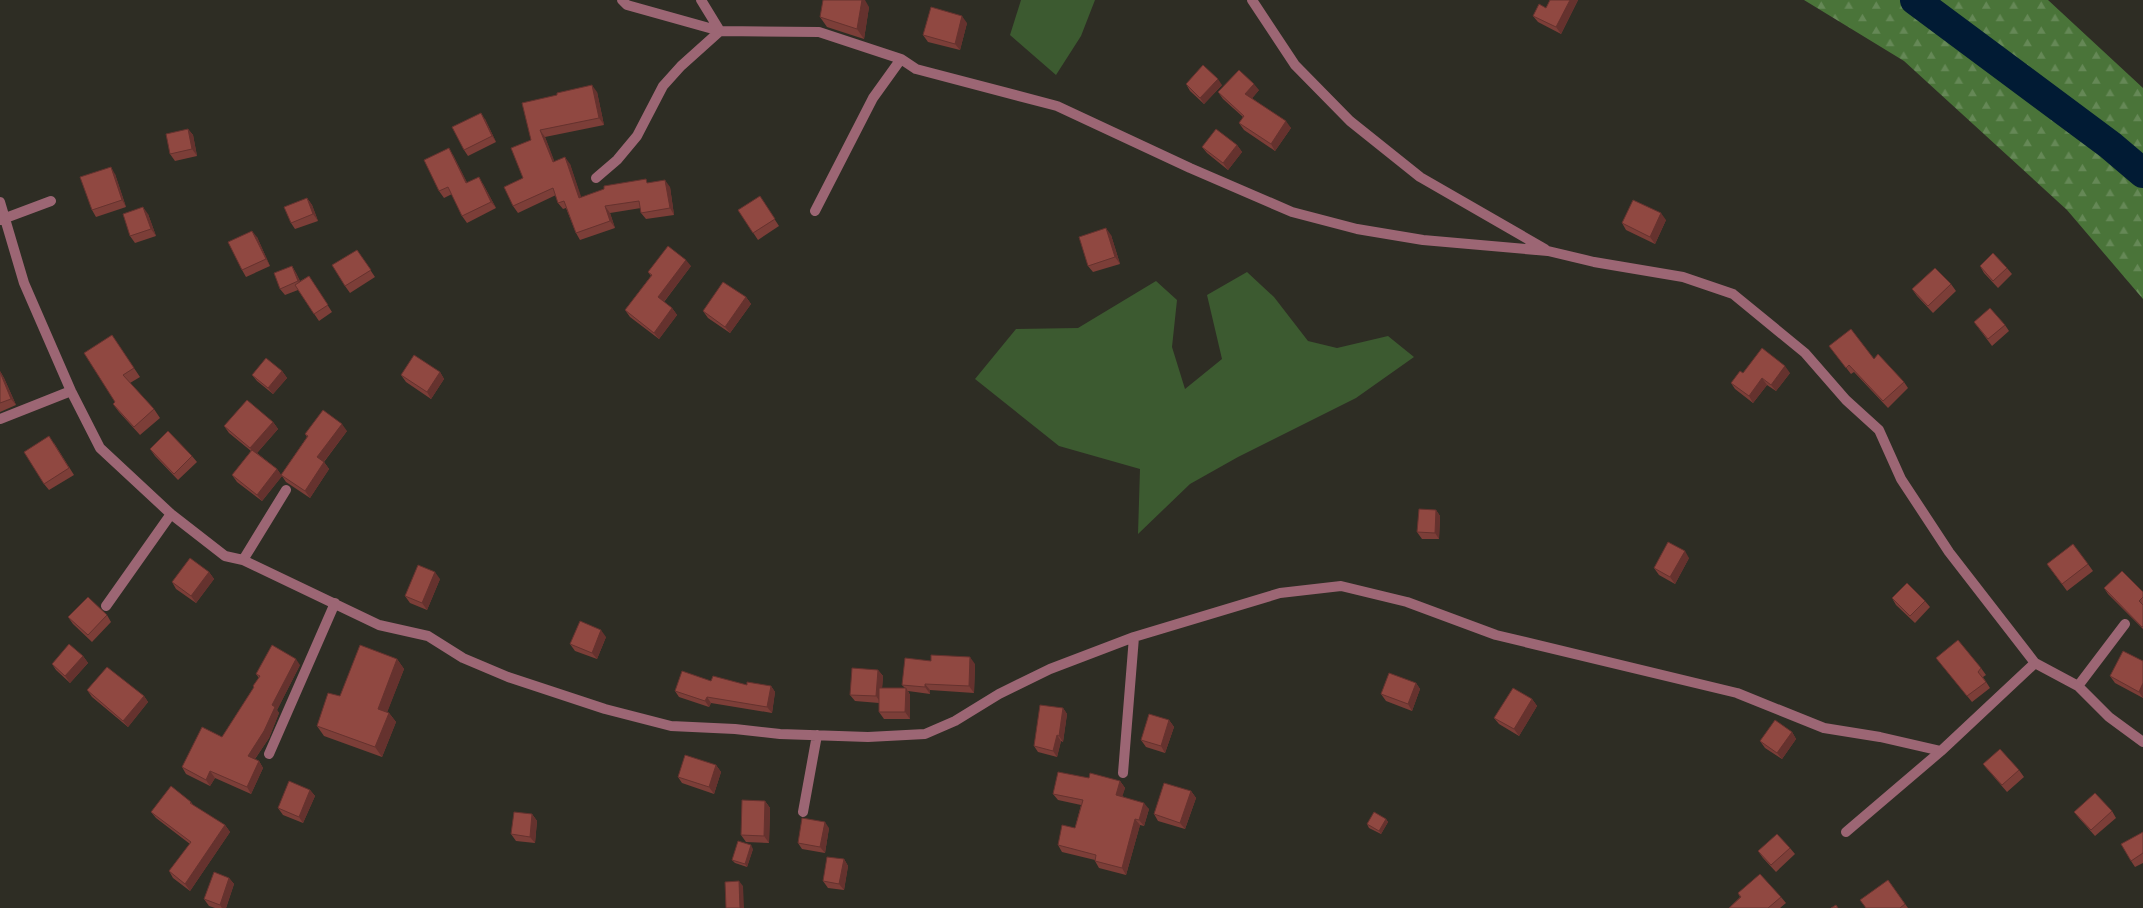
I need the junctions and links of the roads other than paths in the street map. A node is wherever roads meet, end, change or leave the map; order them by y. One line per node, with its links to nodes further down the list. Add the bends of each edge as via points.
1 (622, 0): 4 (street, via 627,5)
2 (701, 0): 4 (street)
3 (1252, 0): 11 (street, via 1296,65 1350,121 1420,177)
4 (720, 30): 5 (street, via 819,32); 6 (street, via 663,86 637,136)
5 (901, 59): 9 (street, via 873,98); 11 (street, via 916,69 1057,106 1292,212 1358,230 1423,240)
6 (596, 178)
7 (50, 201): 10 (street)
8 (0, 202): 10 (street)
9 (815, 211)
10 (2, 220): 12 (street, via 24,283)
11 (1548, 251): 21 (street, via 1683,277 1733,294 1805,353 1846,400 1879,430 1901,479 1949,552)
12 (71, 391): 13 (street); 15 (street, via 100,448)
13 (0, 419)
14 (286, 490): 16 (street)
15 (171, 514): 16 (street, via 225,556); 18 (street)
16 (243, 560): 17 (street)
17 (335, 603): 23 (street, via 379,625 428,636 464,658 508,677 605,709 671,726); 26 (street)
18 (106, 606)
19 (2125, 624): 22 (street)
20 (1134, 637): 23 (street, via 1050,670 925,734); 25 (street, via 1280,592 1341,586 1407,602 1496,634 1737,694 1824,728); 27 (street)
21 (2035, 663): 22 (street); 25 (street)
22 (2078, 686): 24 (street, via 2109,717)
23 (817, 735): 28 (street)
24 (2143, 742)
25 (1940, 751): 29 (street)
26 (269, 754)
27 (1123, 774)
28 (803, 812)
29 (1846, 832)

